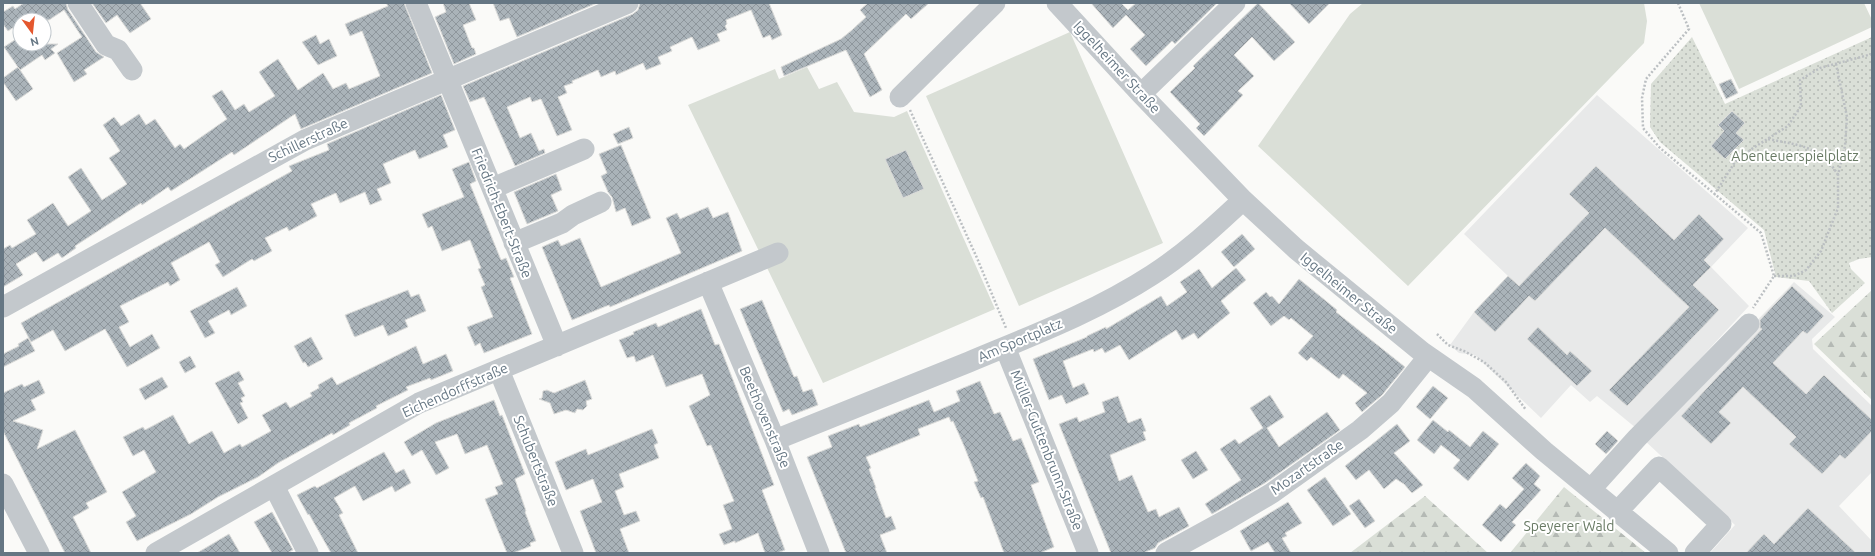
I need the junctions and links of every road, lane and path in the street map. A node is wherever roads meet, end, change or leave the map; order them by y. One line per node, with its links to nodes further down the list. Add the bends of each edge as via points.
1 (78, 3): 10 (street, via 106,45 118,50)
2 (416, 3): 11 (street, Friedrich-Ebert-Straße)
3 (628, 3): 11 (street, Schillerstraße)
4 (995, 3): 13 (street)
5 (1057, 3): 12 (street, Iggelheimer Straße)
6 (1235, 3): 12 (street)
7 (1678, 3): 18 (path, via 1689,29 1646,79 1642,98 1643,128 1660,148)
8 (1872, 54): 9 (path)
9 (1836, 64): 14 (path, via 1820,68 1800,80 1801,106 1788,126); 16 (path, via 1847,117 1845,146)
10 (132, 70)
11 (448, 80): 17 (street, Friedrich-Ebert-Straße); 25 (street, Schillerstraße, via 305,140)
12 (1141, 94): 19 (street, Iggelheimer Straße)
13 (900, 97): 28 (path, via 907,103 977,258)
14 (1767, 138): 16 (path, via 1806,147 1819,153 1831,162); 18 (path, via 1735,162)
15 (584, 149): 17 (street)
16 (1838, 175): 23 (path, via 1838,208 1821,251 1806,270 1794,276)
17 (493, 188): 21 (street, Friedrich-Ebert-Straße)
18 (1714, 195): 23 (path, via 1762,233)
19 (1243, 200): 28 (street, Am Sportplatz, via 1194,245 1152,275 1086,311); 30 (street, Iggelheimer Straße, via 1296,249)
20 (601, 202): 21 (street, via 562,223)
21 (514, 243): 29 (street, Friedrich-Ebert-Straße)
22 (778, 253): 24 (street, Eichendorffstraße)
23 (1774, 276): 26 (path, via 1745,320)
24 (708, 282): 29 (street, Eichendorffstraße); 33 (street, Beethovenstraße)
25 (3, 307)
26 (1749, 324): 36 (street)
27 (1437, 334): 32 (path, via 1448,345 1484,362 1506,382)
28 (1009, 345): 33 (street, Am Sportplatz); 43 (street, Müller-Guttenbrunn-Straße)
29 (557, 346): 31 (street, Eichendorffstraße)
30 (1428, 357): 36 (street, Iggelheimer Straße, via 1474,388); 44 (street, Mozartstraße, via 1391,403 1360,430 1272,493)
31 (499, 370): 35 (street, Eichendorffstraße, via 419,403); 41 (street, Schubertstraße)
32 (1530, 416)
33 (775, 440): 42 (street, Beethovenstraße)
34 (3, 484): 38 (street)
35 (274, 486): 39 (street, Eichendorffstraße); 40 (street)
36 (1590, 489): 37 (street, Iggelheimer Straße)
37 (1617, 512): 45 (street, Iggelheimer Straße); 46 (street, via 1660,468 1721,524)
38 (39, 553)
39 (156, 553)
40 (308, 553)
41 (573, 553)
42 (819, 553)
43 (1088, 553)
44 (1166, 553)
45 (1668, 553)
46 (1695, 553)

